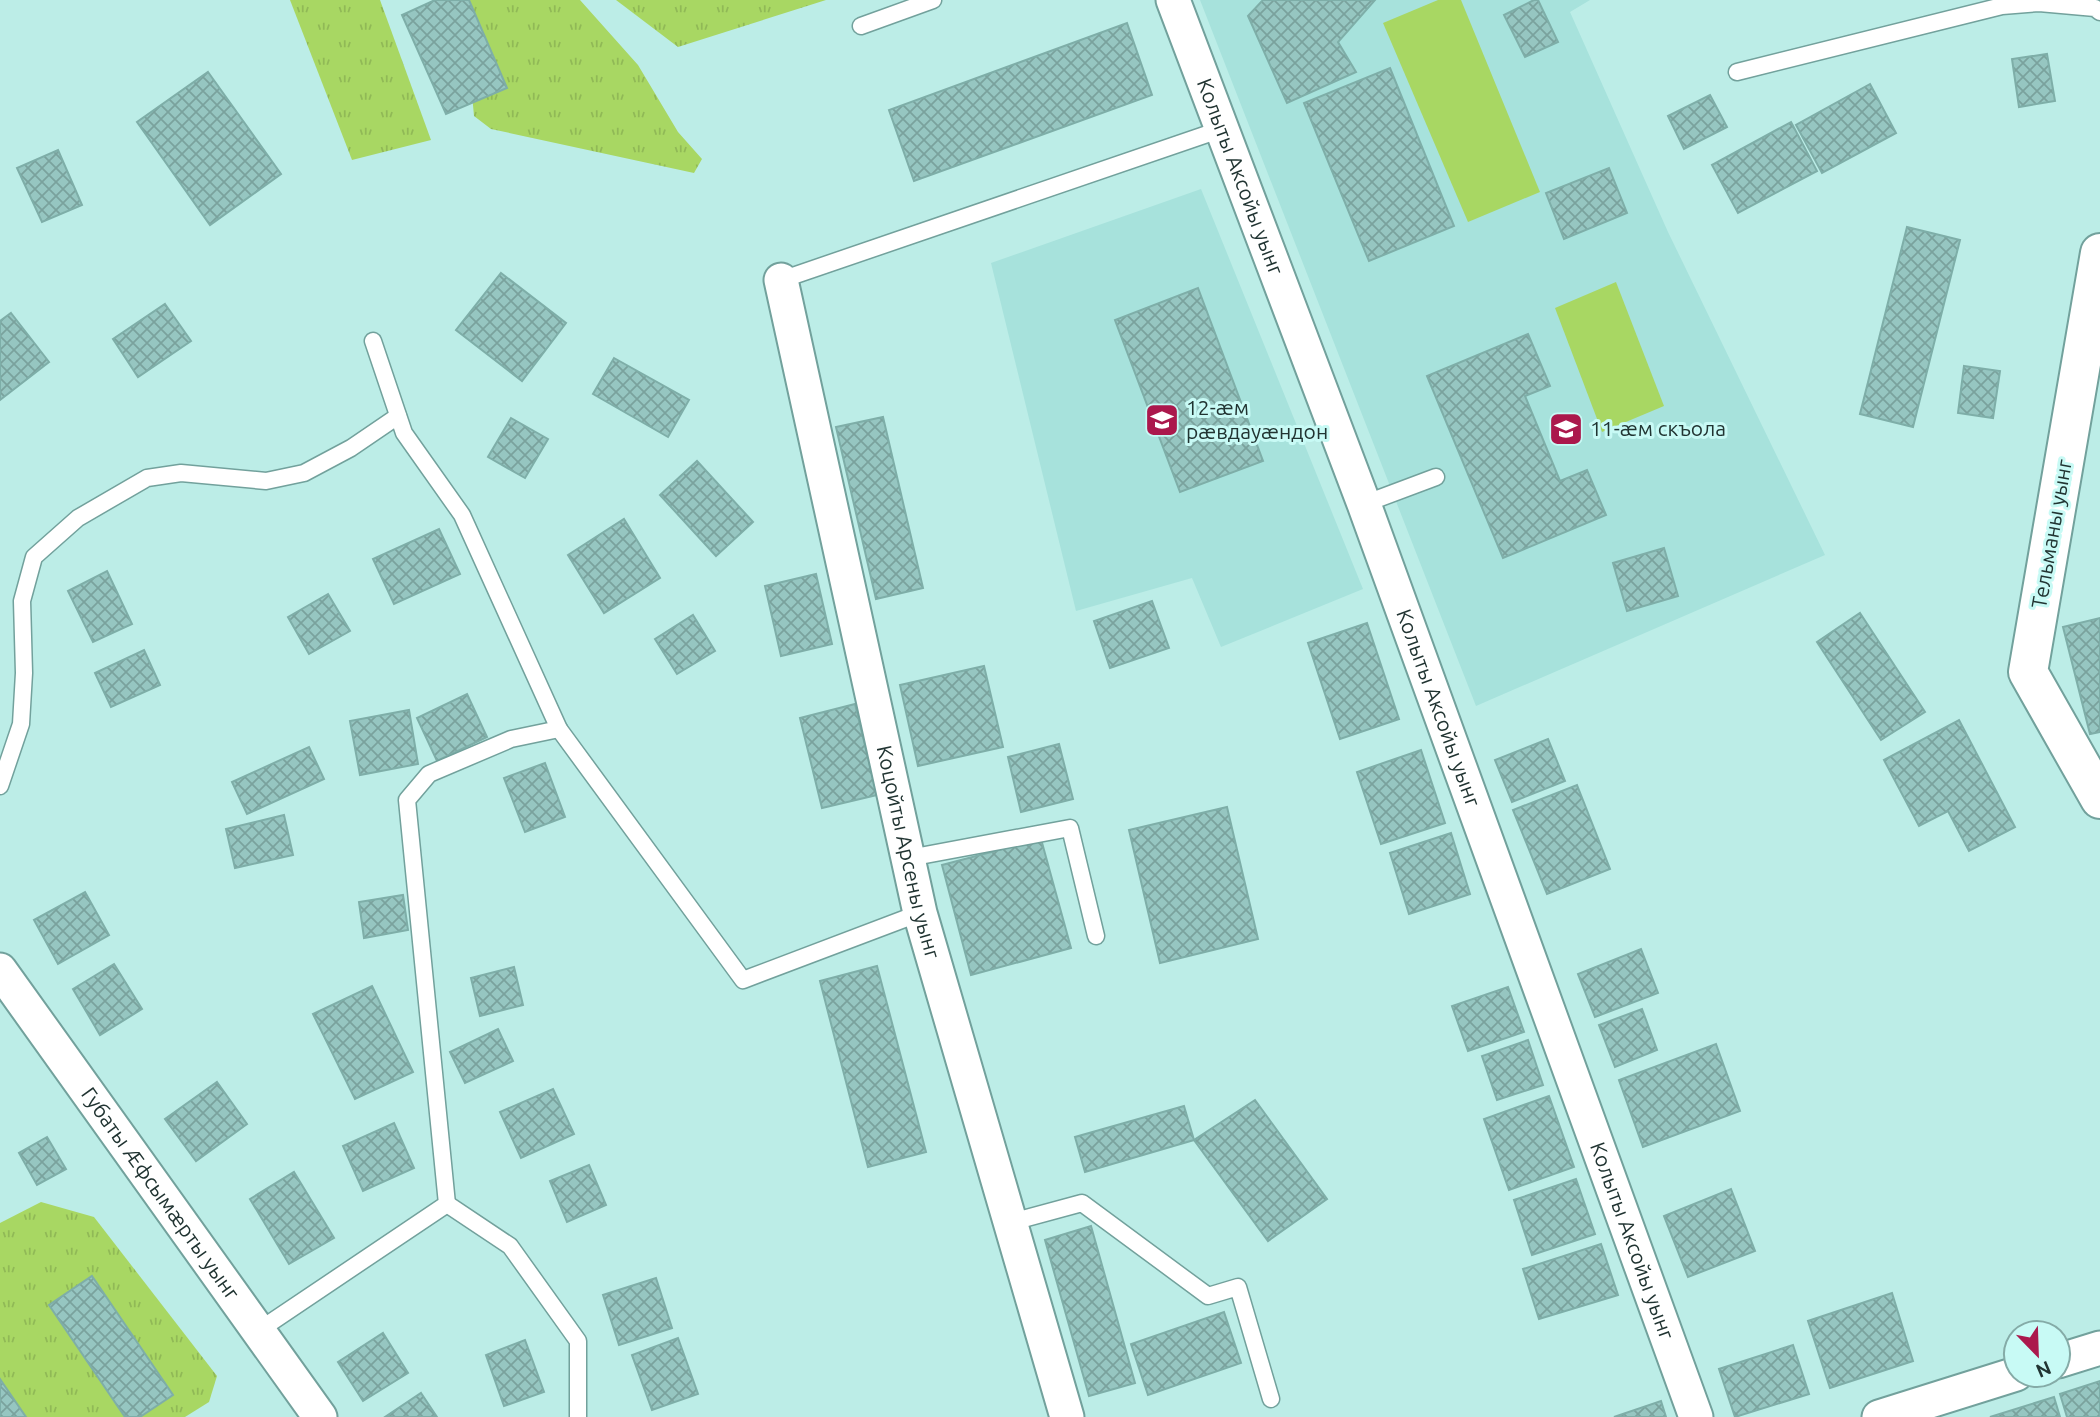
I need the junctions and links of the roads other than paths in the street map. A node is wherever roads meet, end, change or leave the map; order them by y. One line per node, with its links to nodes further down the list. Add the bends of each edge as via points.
1 (933, 0): 4 (lane)
2 (1173, 0): 6 (street, Колыты Аксойы уынг)
3 (2100, 12): 5 (lane, via 2039,3 2002,6)
4 (861, 26)
5 (1737, 72)
6 (1222, 129): 8 (lane); 12 (street, Колыты Аксойы уынг)
7 (2100, 253): 15 (street, Тельманы уынг, via 2028,672)
8 (781, 280): 16 (street, Коцойты Арсены уынг)
9 (373, 341): 10 (lane)
10 (398, 416): 13 (lane, via 404,433 462,515); 14 (lane, via 304,473 266,481 181,473 147,478 78,518 34,557 22,601 21,724)
11 (1436, 477): 12 (lane)
12 (1364, 504): 30 (street, Колыты Аксойы уынг)
13 (559, 729): 17 (lane, via 743,980); 20 (lane, via 511,739 429,774 407,800)
14 (0, 786)
15 (2100, 799)
16 (909, 858): 17 (street, Коцойты Арсены уынг); 18 (lane, via 1070,828)
17 (920, 913): 21 (street, Коцойты Арсены уынг)
18 (1096, 936)
19 (0, 970): 22 (street, Губаты Æфсымæрты уынг)
20 (447, 1205): 22 (lane); 28 (lane, via 510,1246 578,1341)
21 (1012, 1222): 26 (lane, via 1082,1203 1208,1296 1238,1287); 29 (street, Коцойты Арсены уынг)
22 (258, 1331): 27 (street, Губаты Æфсымæрты уынг)
23 (2100, 1348): 24 (street)
24 (2072, 1357)
25 (2002, 1378): 31 (street)
26 (1271, 1399)
27 (316, 1416)
28 (578, 1417)
29 (1067, 1417)
30 (1696, 1417)
31 (1880, 1417)

